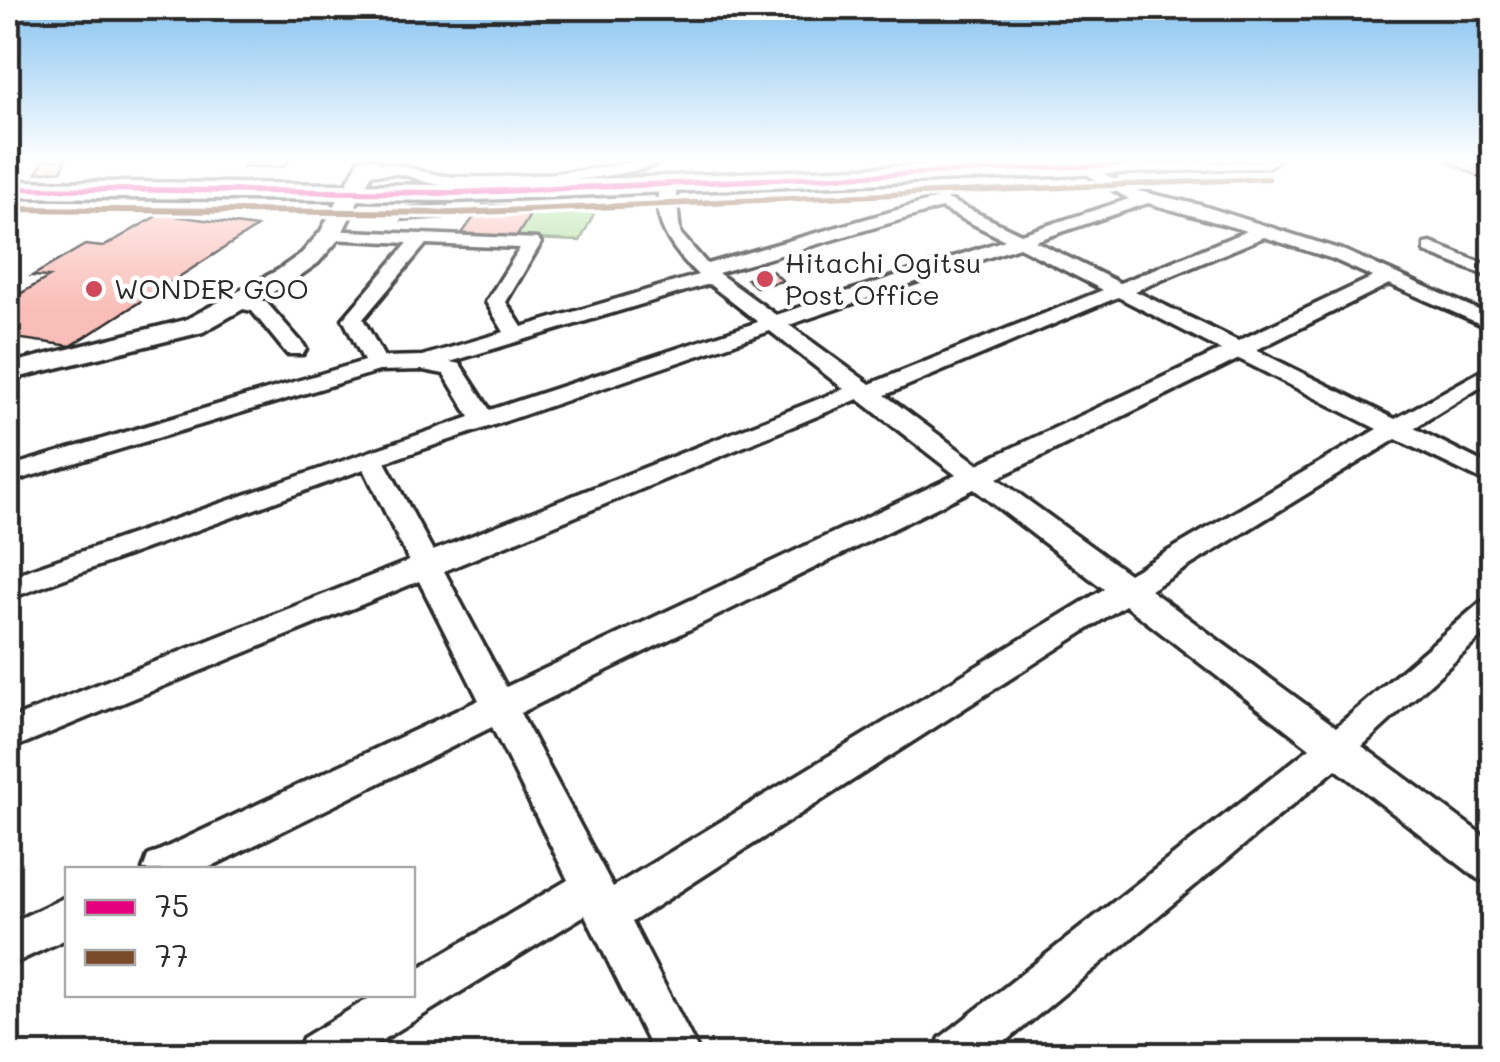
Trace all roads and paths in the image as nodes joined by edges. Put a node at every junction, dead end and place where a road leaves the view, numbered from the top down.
1 (342, 209) edge
2 (666, 209) edge
3 (921, 209) edge
4 (956, 209) edge
5 (1113, 209) edge
6 (1182, 209) edge
7 (1263, 231) junction
8 (331, 234) junction
9 (1020, 240) junction
10 (418, 241) junction
11 (1431, 248) dead end
12 (707, 274) junction
13 (1492, 274) edge
14 (1388, 278) junction
15 (1120, 290) junction
16 (236, 302) junction
17 (773, 324) junction
18 (1492, 324) edge
19 (516, 334) junction
20 (295, 349) dead end
21 (1239, 350) junction
22 (423, 363) junction
23 (377, 364) junction
24 (1492, 371) edge
25 (8, 372) edge
26 (864, 392) junction
27 (484, 420) junction
28 (1396, 429) junction
29 (371, 458) junction
30 (8, 475) edge
31 (976, 477) junction
32 (1492, 477) edge
33 (426, 565) junction
34 (8, 588) edge
35 (1126, 590) junction
36 (1490, 615) edge
37 (498, 706) junction
38 (8, 735) edge
39 (1336, 748) junction
40 (1492, 865) edge
41 (168, 867) edge
42 (600, 901) junction
43 (65, 917) edge
44 (8, 945) edge
45 (319, 1054) edge
46 (678, 1054) edge
47 (956, 1054) edge

1 - 8 street
2 - 12 street
3 - 12 street
4 - 9 street
5 - 9 street
6 - 7 street
7 - 14 street
7 - 15 street
8 - 10 street
8 - 16 street
9 - 15 street
9 - 17 street
10 - 19 street
10 - 23 street
11 - 13 street
12 - 17 street
12 - 19 street
14 - 18 street
14 - 21 street
15 - 21 street
15 - 26 street
16 - 20 street
16 - 25 street
17 - 26 street
17 - 27 street
19 - 22 street
21 - 28 street
21 - 31 street
22 - 23 street
22 - 27 street
23 - 30 street
24 - 28 street
26 - 31 street
26 - 33 street
27 - 29 street
28 - 32 street
28 - 35 street
29 - 33 street
29 - 34 street
31 - 35 street
31 - 37 street
33 - 37 street
33 - 38 street
35 - 39 street
35 - 42 street
36 - 39 street
37 - 41 street
37 - 42 street
39 - 40 street
39 - 47 street
42 - 45 street
42 - 46 street
43 - 44 street

